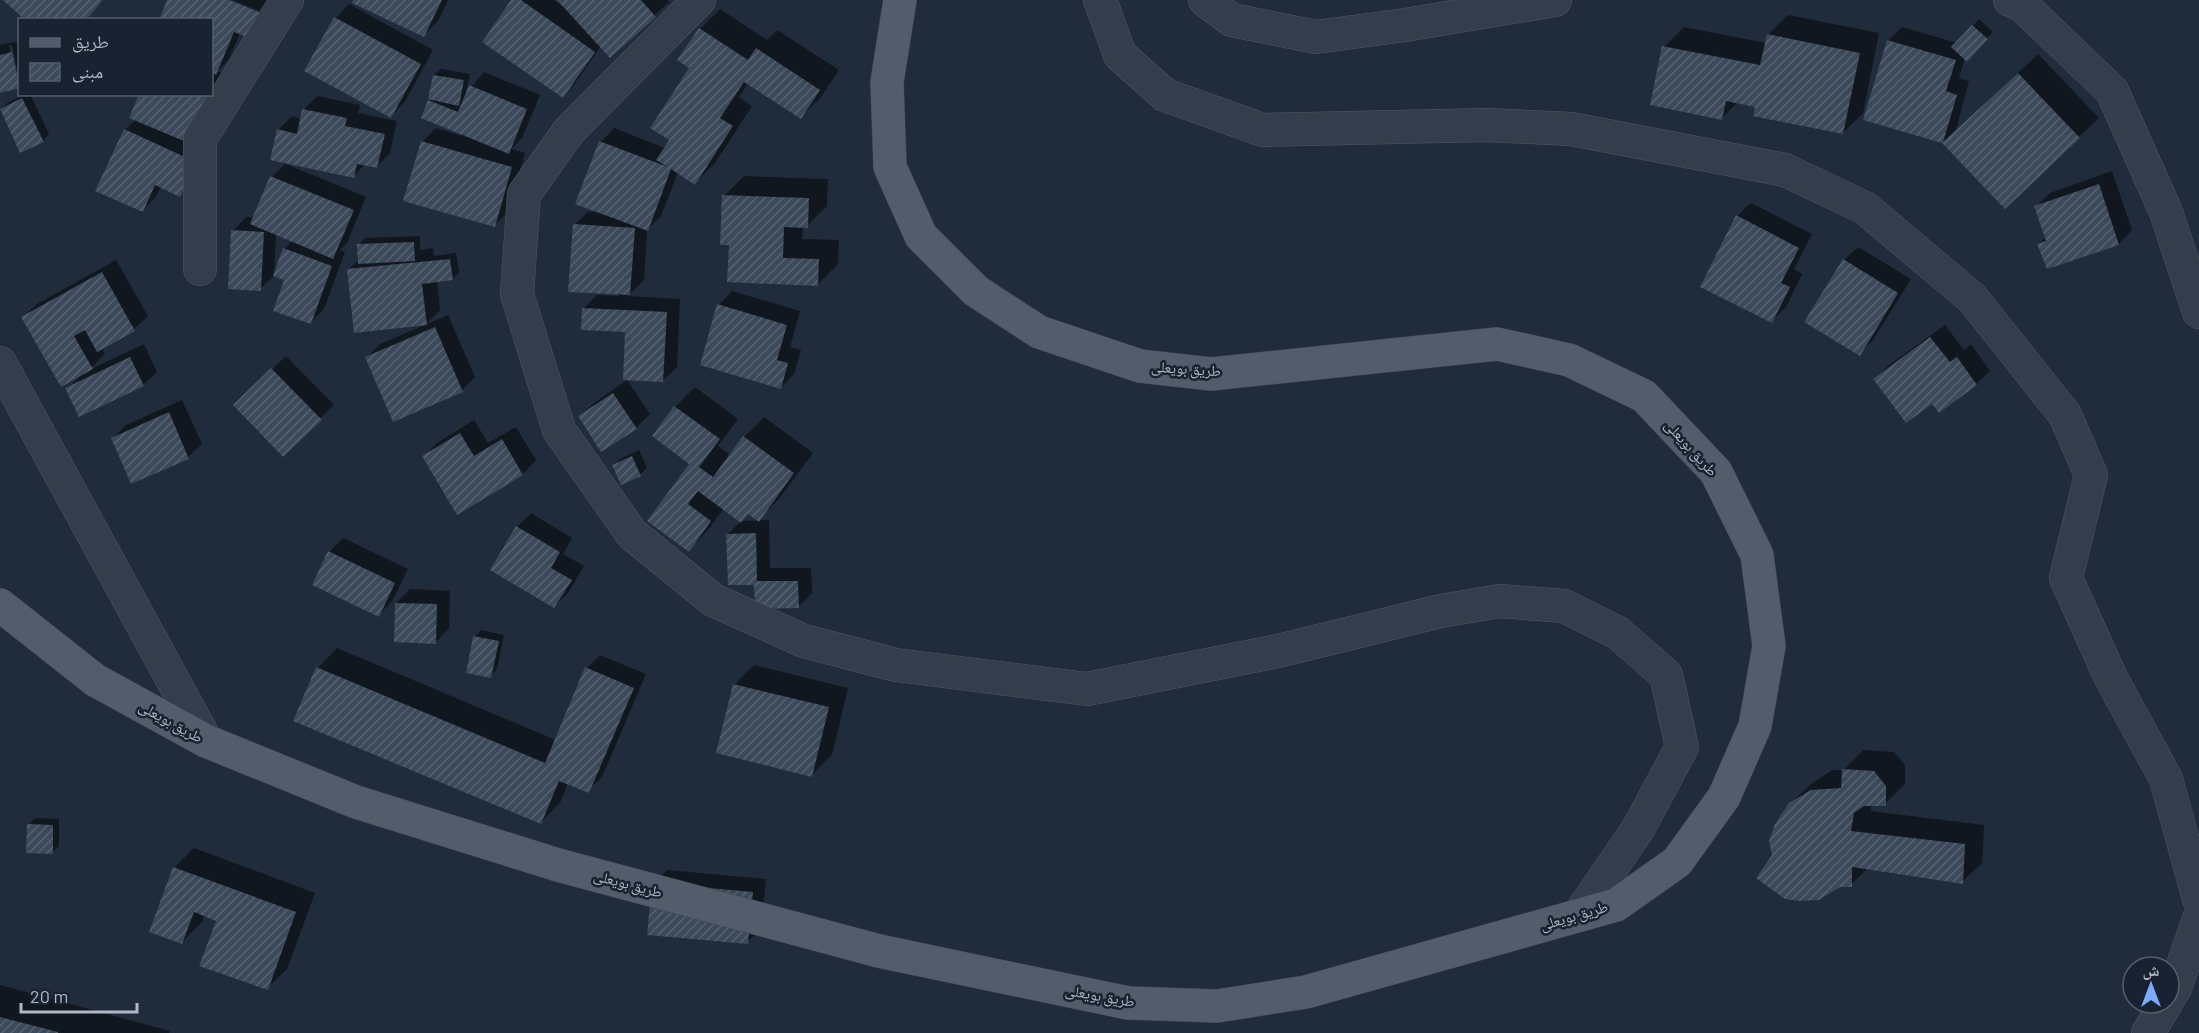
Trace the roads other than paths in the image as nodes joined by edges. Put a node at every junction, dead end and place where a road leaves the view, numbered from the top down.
1 (287, 0) edge
2 (699, 0) edge
3 (900, 0) edge
4 (1100, 0) edge
5 (1205, 0) edge
6 (1555, 0) edge
7 (2010, 0) edge
8 (1447, 9) edge
9 (200, 270) dead end
10 (2199, 312) edge
11 (0, 363) edge
12 (0, 605) edge
13 (206, 741) junction
14 (2199, 899) edge
15 (1579, 915) junction
16 (2199, 919) edge
17 (2181, 971) edge
18 (2159, 1015) edge
19 (2148, 1033) edge

1 - 9 street
2 - 15 street
3 - 15 main road, طريق بويعلى
4 - 14 street
5 - 8 street
6 - 8 street
7 - 10 street
11 - 13 street
12 - 13 main road, طريق بويعلى
13 - 15 main road, طريق بويعلى
16 - 17 street
18 - 19 street

